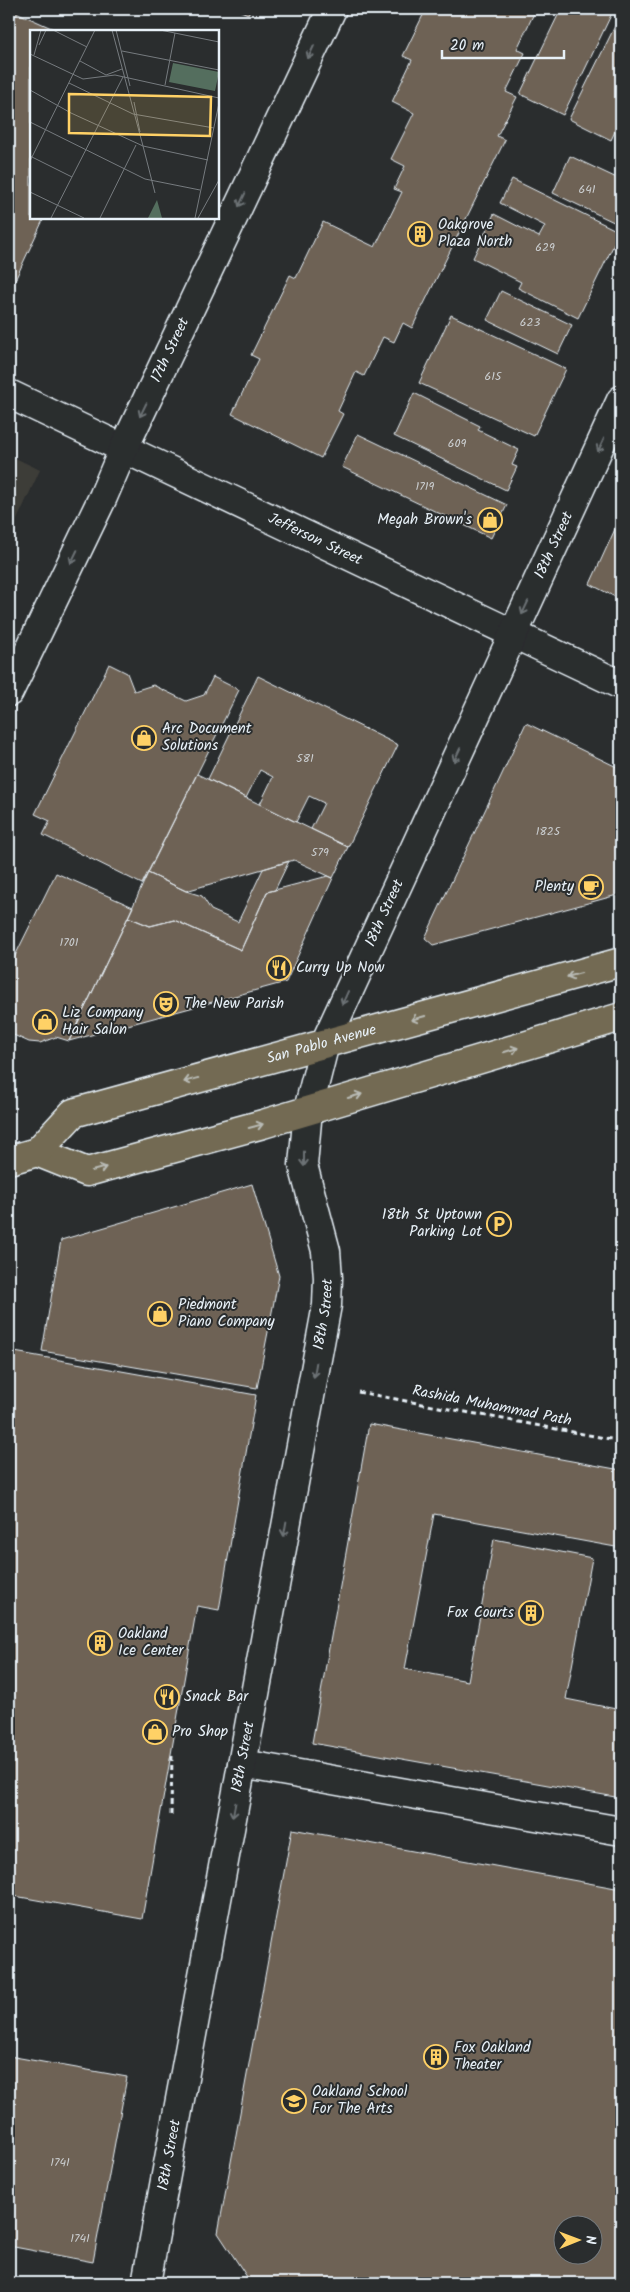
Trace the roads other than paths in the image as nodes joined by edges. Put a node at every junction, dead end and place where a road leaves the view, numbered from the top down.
1 (332, 9) edge
2 (9, 394) edge
3 (621, 400) edge
4 (124, 448) junction
5 (513, 632) junction
6 (621, 685) edge
7 (9, 692) edge
8 (621, 962) edge
9 (621, 1017) edge
10 (325, 1043) junction
11 (308, 1110) junction
12 (38, 1152) junction
13 (9, 1160) edge
14 (242, 1764) junction
15 (621, 1831) edge
16 (146, 2283) edge

1 -> 4 street, 17th Street
2 - 4 street, Jefferson Street
3 -> 5 street, 18th Street
4 - 5 street, Jefferson Street
4 -> 7 street, 17th Street
5 - 6 street, Jefferson Street
5 -> 10 street, 18th Street
8 -> 10 main road, San Pablo Avenue
11 -> 9 main road
10 - 11 street, 18th Street
10 -> 12 main road, San Pablo Avenue
12 -> 11 main road
11 -> 14 street, 18th Street
12 - 13 main road
14 - 15 street
14 -> 16 street, 18th Street

